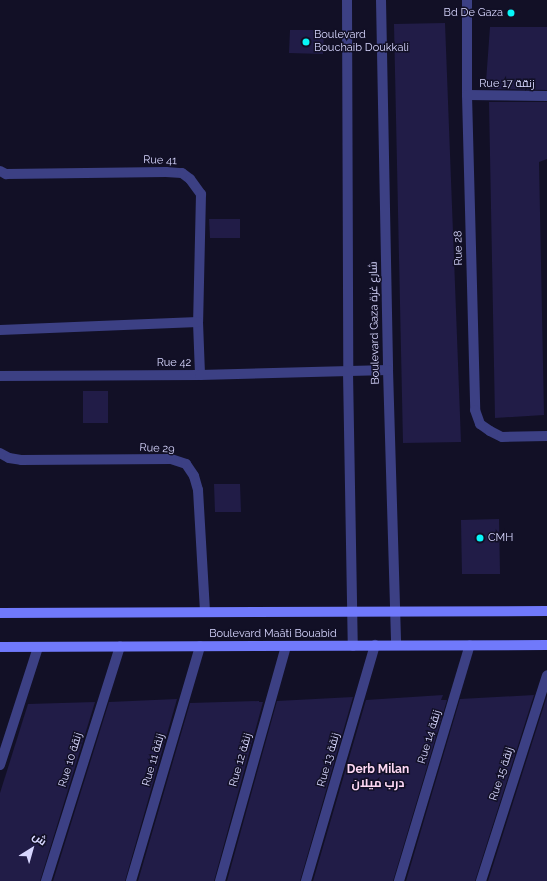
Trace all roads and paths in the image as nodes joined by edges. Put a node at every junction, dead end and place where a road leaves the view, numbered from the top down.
1 (346, 0) edge
2 (381, 0) edge
3 (467, 0) edge
4 (467, 95) junction
5 (547, 96) edge
6 (0, 171) edge
7 (198, 322) junction
8 (0, 330) edge
9 (388, 370) junction
10 (348, 372) junction
11 (200, 375) junction
12 (0, 376) edge
13 (547, 436) edge
14 (0, 453) edge
15 (547, 611) edge
16 (205, 612) junction
17 (352, 612) junction
18 (395, 612) junction
19 (0, 613) edge
20 (375, 645) junction
21 (396, 645) junction
22 (470, 645) junction
23 (547, 645) edge
24 (120, 646) junction
25 (200, 646) junction
26 (286, 646) junction
27 (353, 646) junction
28 (0, 647) edge
29 (38, 647) junction
30 (547, 675) edge
31 (0, 765) edge
32 (46, 881) edge
33 (131, 881) edge
34 (220, 881) edge
35 (306, 881) edge
36 (399, 881) edge
37 (480, 881) edge

1 - 10 street
2 - 9 street, Boulevard Gaza شارع غزة
3 - 4 street, Rue 28
4 - 5 street, Rue 17 زنقة
4 - 13 street, Rue 28
6 - 7 street, Rue 41
7 - 8 street
7 - 11 street, Rue 41
9 - 10 street, Rue 42
9 - 18 street, Boulevard Gaza شارع غزة
10 - 11 street, Rue 42
10 - 17 street
11 - 12 street, Rue 42
14 - 16 street, Rue 29
15 - 18 street, Boulevard Maâti Bouabid
16 - 17 street, Boulevard Maâti Bouabid
16 - 19 street, Boulevard Maâti Bouabid
17 - 18 street, Boulevard Maâti Bouabid
17 - 27 street
18 - 21 street, Boulevard Gaza شارع غزة
20 - 21 street, Boulevard Maâti Bouabid
20 - 27 street, Boulevard Maâti Bouabid
20 - 35 street, Rue 13 زنقة
21 - 22 street, Boulevard Maâti Bouabid
22 - 23 street, Boulevard Maâti Bouabid
22 - 36 street, Rue 14 زنقة
24 - 25 street, Boulevard Maâti Bouabid
24 - 29 street, Boulevard Maâti Bouabid
24 - 32 street, Rue 10 زنقة
25 - 26 street, Boulevard Maâti Bouabid
25 - 33 street, Rue 11 زنقة
26 - 27 street, Boulevard Maâti Bouabid
26 - 34 street, Rue 12 زنقة
28 - 29 street, Boulevard Maâti Bouabid
29 - 31 street
30 - 37 street, Rue 15 زنقة

